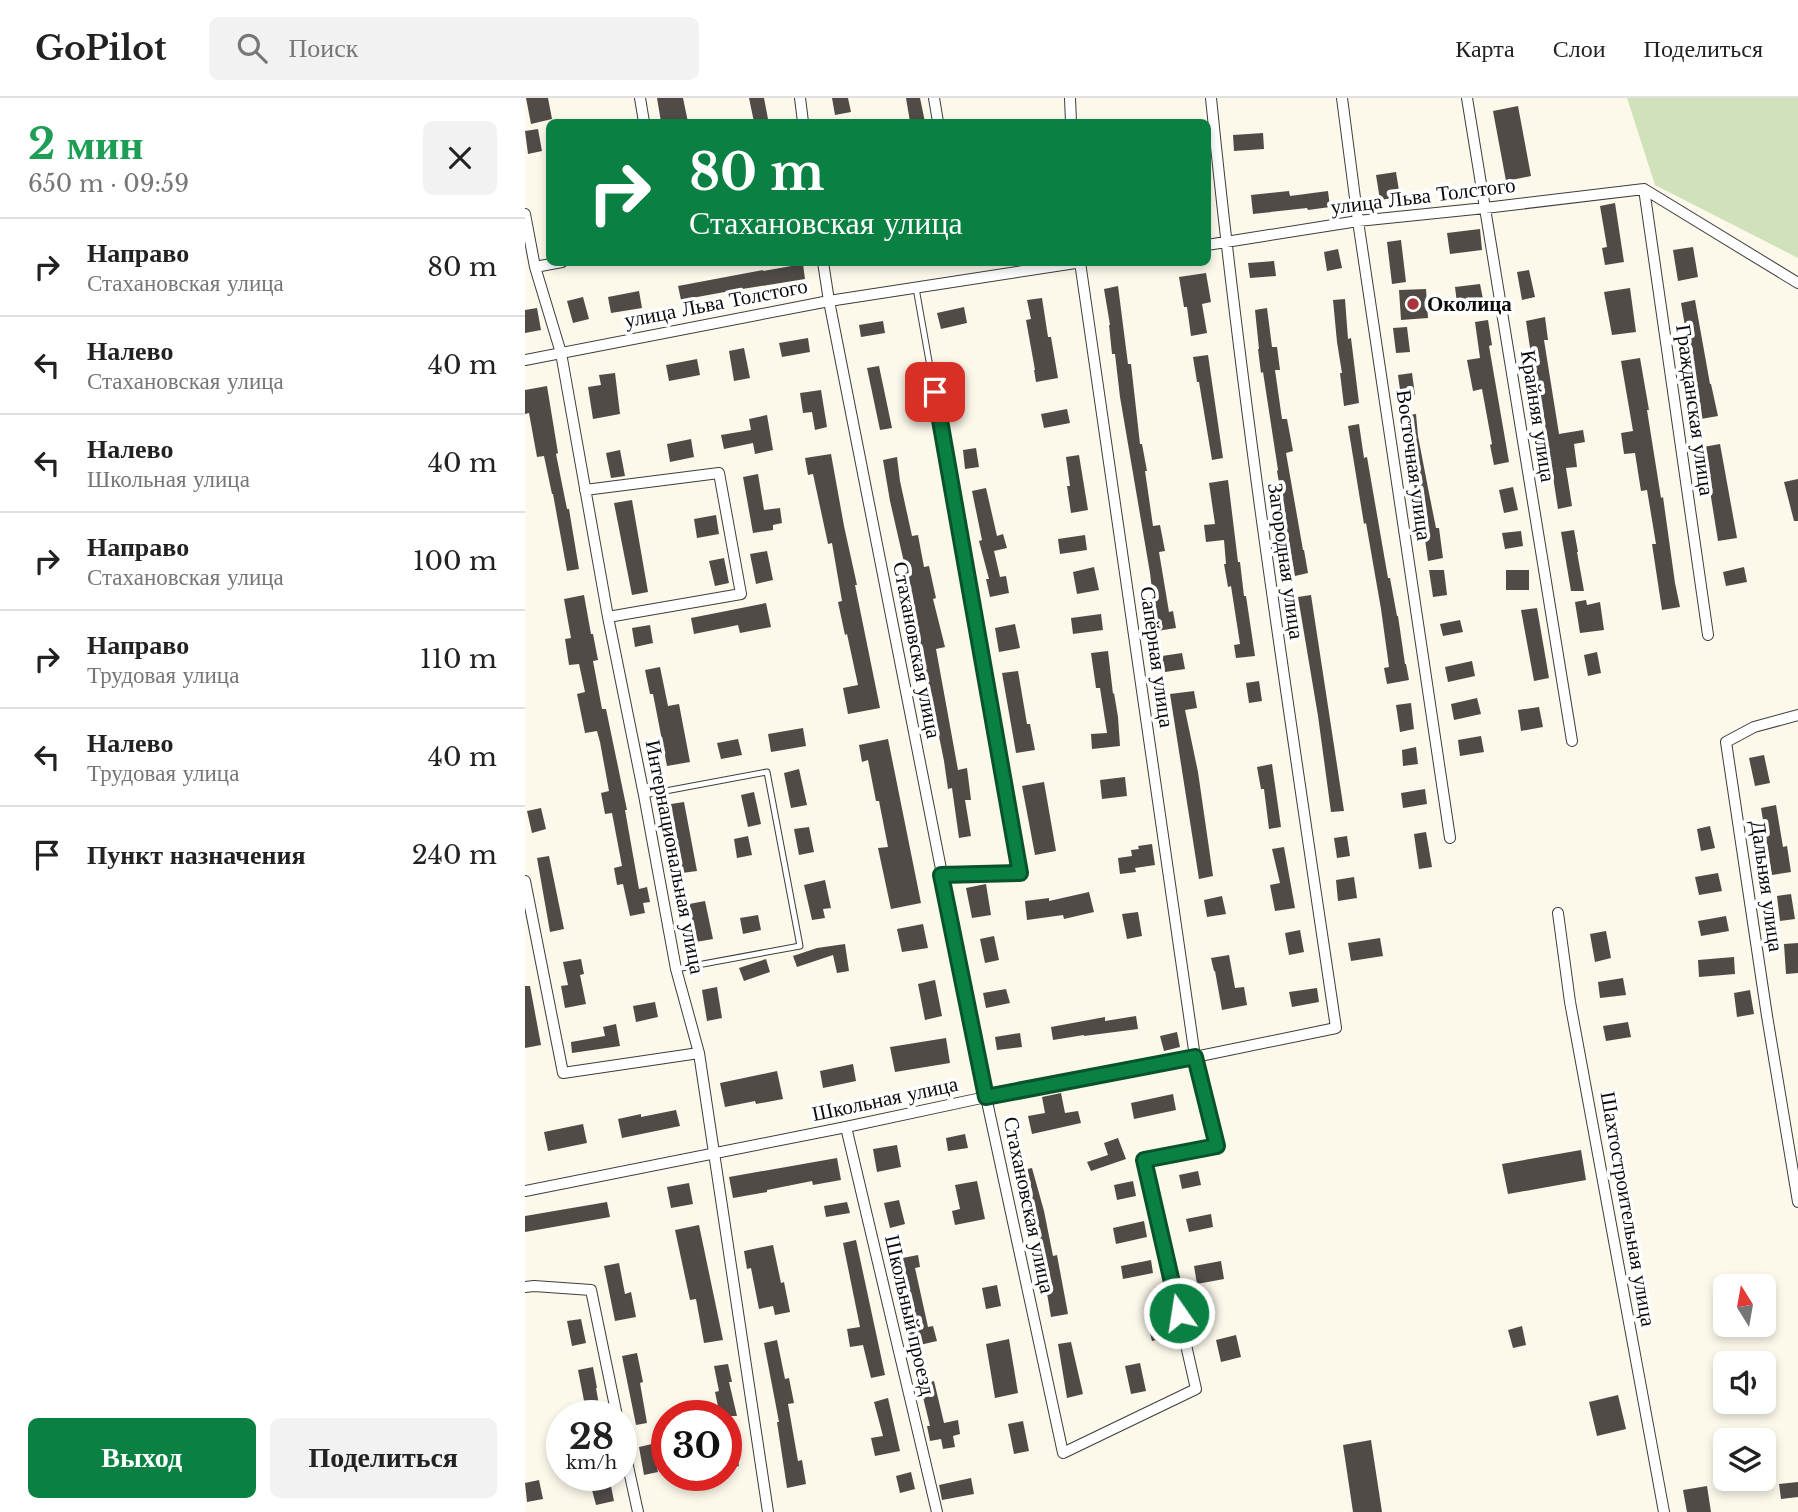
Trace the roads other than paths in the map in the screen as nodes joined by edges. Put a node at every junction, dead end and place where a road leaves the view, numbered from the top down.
1 (640, 98) edge
2 (800, 98) edge
3 (934, 98) edge
4 (1070, 98) edge
5 (1211, 98) edge
6 (1342, 98) edge
7 (1467, 98) edge
8 (644, 119) edge
9 (803, 119) edge
10 (937, 119) edge
11 (1071, 119) edge
12 (1644, 189) junction
13 (1485, 208) junction
14 (525, 214) edge
15 (1358, 221) junction
16 (1225, 242) junction
17 (1211, 244) edge
18 (546, 266) edge
19 (824, 266) edge
20 (1061, 266) edge
21 (1081, 266) edge
22 (535, 268) junction
23 (1798, 283) edge
24 (916, 288) junction
25 (829, 301) junction
26 (561, 353) junction
27 (525, 360) edge
28 (585, 490) junction
29 (608, 617) junction
30 (1708, 635) dead end
31 (1798, 715) edge
32 (1572, 741) dead end
33 (644, 795) junction
34 (1450, 838) dead end
35 (941, 875) junction
36 (525, 881) edge
37 (1558, 913) dead end
38 (676, 969) junction
39 (1336, 1028) joint
40 (699, 1053) junction
41 (1195, 1057) junction
42 (986, 1097) junction
43 (846, 1127) junction
44 (714, 1153) junction
45 (525, 1191) edge
46 (1798, 1202) edge
47 (525, 1287) edge
48 (614, 1400) edge
49 (633, 1491) edge
50 (638, 1512) edge
51 (768, 1512) edge
52 (937, 1512) edge
53 (1664, 1512) edge

1 - 8 street
2 - 9 street
3 - 10 street
4 - 11 street
5 - 16 street, Загородная улица
6 - 15 street, Восточная улица
7 - 13 street, Крайняя улица
12 - 13 street, улица Льва Толстого
12 - 23 street
12 - 30 street, Гражданская улица
13 - 15 street, улица Льва Толстого
13 - 32 street, Крайняя улица
14 - 22 street, Интернациональная улица
15 - 16 street, улица Льва Толстого
15 - 34 street, Восточная улица
16 - 17 street, улица Льва Толстого
16 - 39 street, Загородная улица
18 - 22 street
19 - 25 street, Стахановская улица
20 - 24 street, улица Льва Толстого
21 - 41 street, Сапёрная улица
22 - 26 street, Интернациональная улица
24 - 25 street, улица Льва Толстого
24 - 35 lane
25 - 26 street, улица Льва Толстого
25 - 35 street, Стахановская улица
26 - 27 street, улица Льва Толстого
26 - 28 street, Интернациональная улица
28 - 29 street, Интернациональная улица
28 - 29 street
29 - 33 street, Интернациональная улица
31 - 46 street, Дальняя улица
33 - 38 street, Интернациональная улица
33 - 38 lane
35 - 42 street, Стахановская улица
36 - 40 street
37 - 53 street, Шахтостроительная улица
38 - 40 street, Интернациональная улица
39 - 41 street, Школьная улица
40 - 44 street, Интернациональная улица
41 - 42 street, Школьная улица
41 - 42 street, Стахановская улица
42 - 43 street, Школьная улица
43 - 44 street, Школьная улица
43 - 52 street, Школьный проезд
44 - 45 street, Школьная улица
44 - 51 street, Интернациональная улица
47 - 48 street
49 - 50 street

